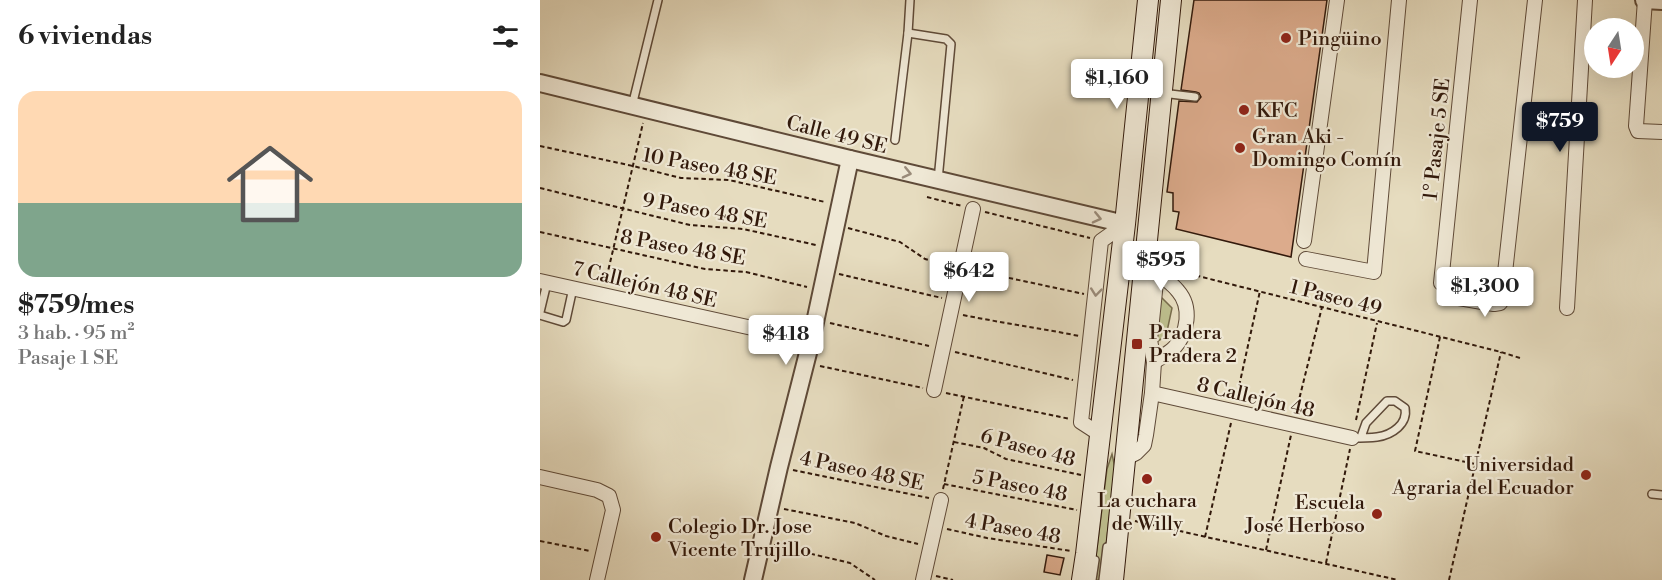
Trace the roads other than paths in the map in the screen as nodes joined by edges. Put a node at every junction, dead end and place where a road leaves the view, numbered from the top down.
1 (658, 0) edge
2 (910, 0) edge
3 (1148, 0) edge
4 (1155, 0) edge
5 (1166, 0) edge
6 (1172, 0) edge
7 (1337, 0) edge
8 (1399, 0) edge
9 (1470, 0) edge
10 (1535, 0) edge
11 (1585, 0) edge
12 (1644, 0) edge
13 (1662, 1) edge
14 (908, 33) junction
15 (540, 83) edge
16 (1161, 93) junction
17 (1195, 97) dead end
18 (639, 107) junction
19 (1662, 132) edge
20 (895, 140) dead end
21 (850, 159) junction
22 (938, 180) junction
23 (973, 209) road end
24 (1125, 224) junction
25 (1304, 241) dead end
26 (1306, 259) dead end
27 (1156, 267) junction
28 (544, 281) edge
29 (1441, 283) dead end
30 (573, 288) junction
31 (1453, 297) dead end
32 (1567, 308) dead end
33 (540, 314) edge
34 (1131, 323) dead end
35 (811, 341) junction
36 (1154, 362) junction
37 (934, 390) dead end
38 (1152, 393) junction
39 (1357, 438) junction
40 (1103, 443) junction
41 (1125, 458) junction
42 (540, 477) edge
43 (1653, 494) dead end
44 (1662, 495) edge
45 (941, 500) road end
46 (1113, 525) junction
47 (1091, 555) junction
48 (924, 577) edge
49 (597, 580) edge
50 (753, 580) edge
51 (1082, 580) edge
52 (1092, 580) edge
53 (1103, 580) edge
54 (1113, 580) edge

1 - 18 lane
2 - 14 lane
3 - 24 main road
4 - 40 lane
5 - 34 lane
6 - 16 main road
7 - 25 street
8 - 26 street
9 - 29 street, 1° Pasaje 5 SE
10 - 31 street
11 - 32 street
12 - 13 street
12 - 19 street
14 - 20 lane
14 - 22 lane
15 - 18 street, Calle 49 SE
16 - 17 lane
16 - 27 main road
18 - 21 street, Calle 49 SE
21 -> 22 street, Calle 49 SE
21 - 35 street
22 -> 24 street, Calle 49 SE
23 - 37 street
24 - 40 main road
24 -> 40 street
27 - 36 street
27 - 36 street
27 - 41 main road
28 - 30 street, 7 Callejón 48 SE
28 - 33 lane
30 - 33 lane
30 - 35 street, 7 Callejón 48 SE
35 - 50 street
36 - 38 street
38 - 39 street, 8 Callejón 48
38 - 41 street
39 - 39 lane
40 - 47 main road
41 - 46 main road
42 - 49 street
43 - 44 lane
45 - 48 street
46 - 53 lane
46 - 54 main road
47 - 51 main road
47 - 52 lane

